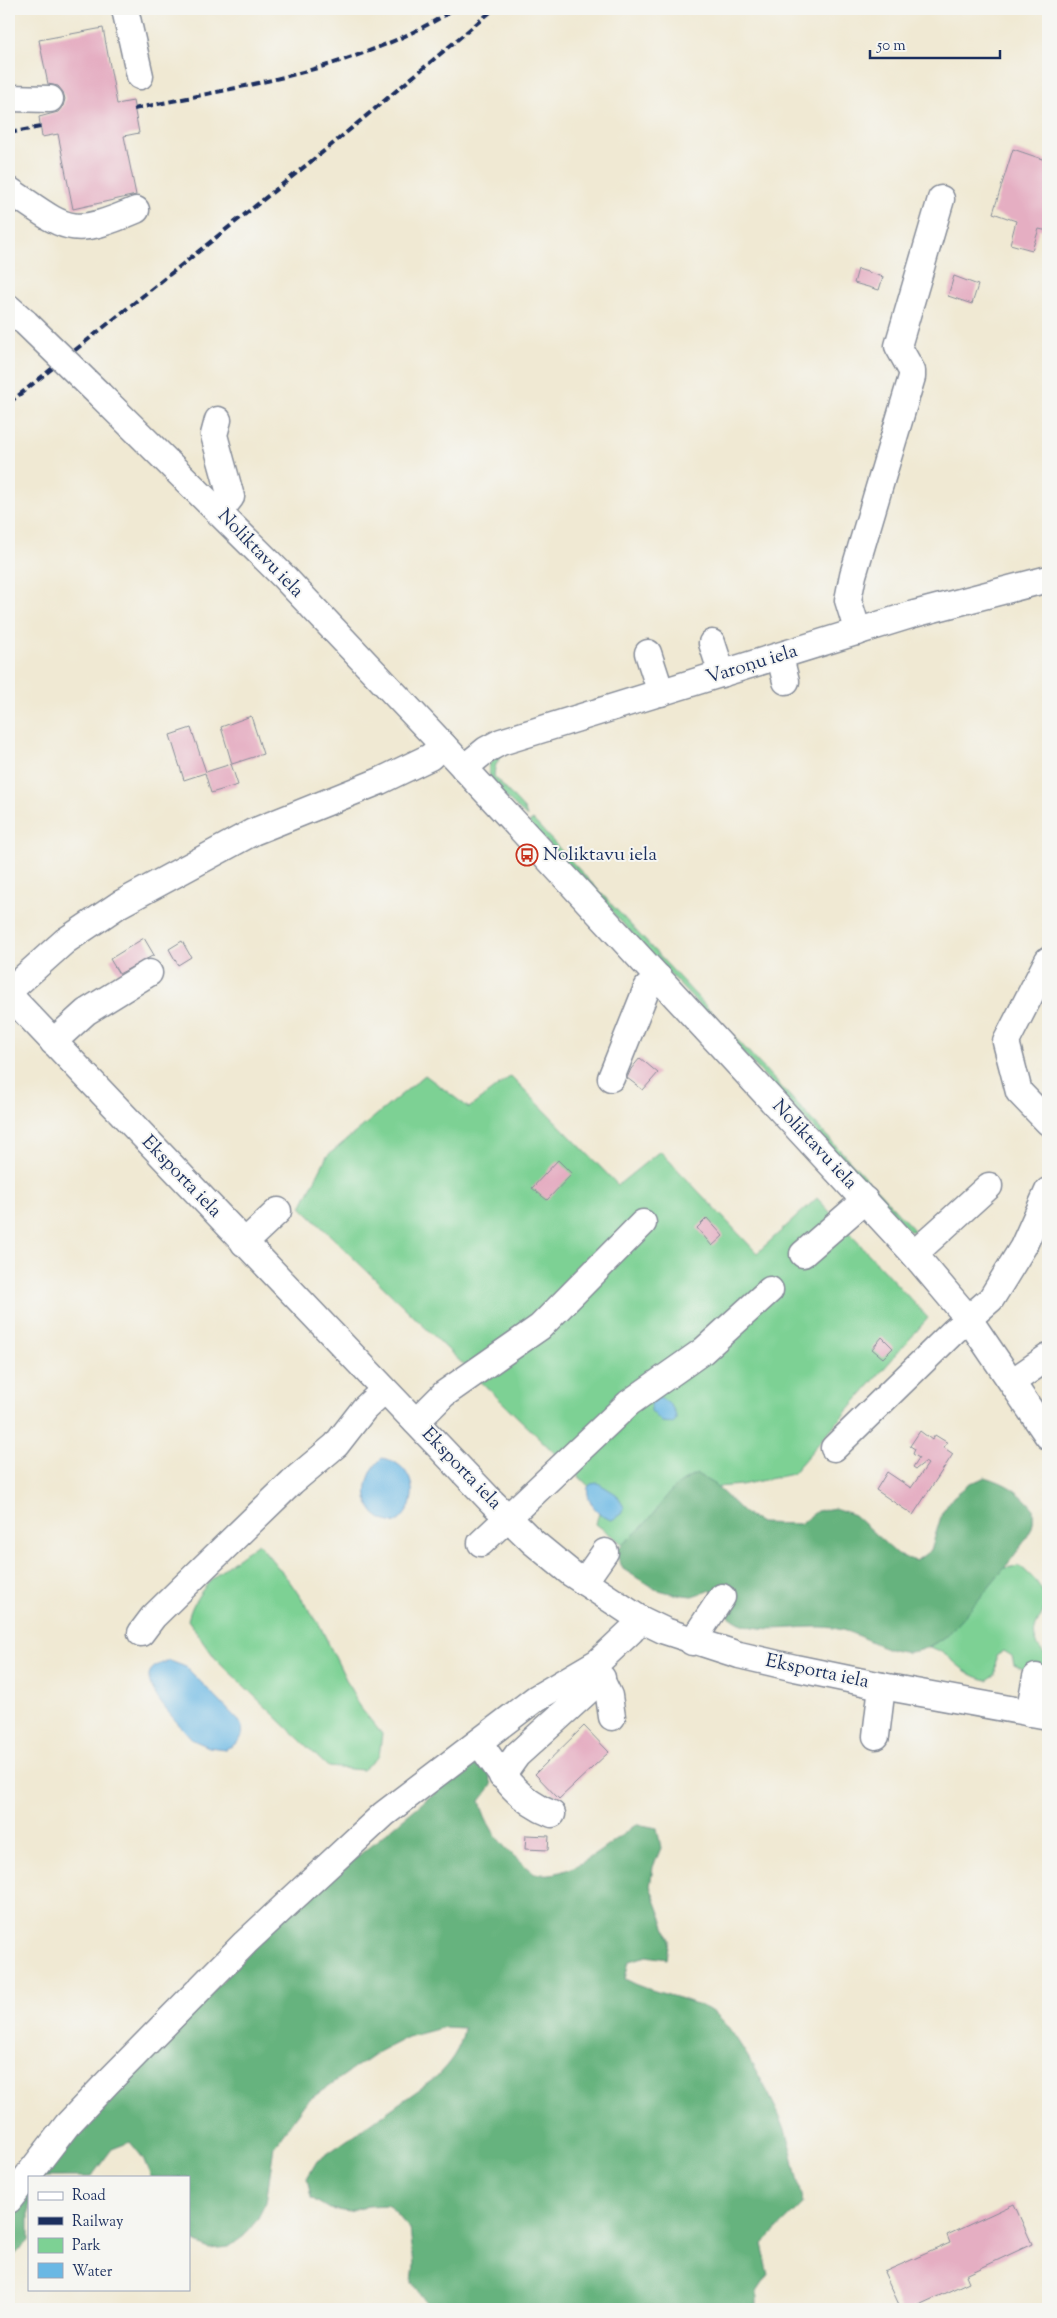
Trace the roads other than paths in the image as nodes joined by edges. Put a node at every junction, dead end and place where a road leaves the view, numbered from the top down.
1 (124, 9) edge
2 (140, 76) dead end
3 (9, 98) edge
4 (50, 99) dead end
5 (9, 190) edge
6 (941, 199) dead end
7 (136, 210) dead end
8 (17, 315) edge
9 (218, 420) dead end
10 (220, 512) junction
11 (1048, 579) edge
12 (858, 632) junction
13 (712, 643) dead end
14 (648, 653) dead end
15 (722, 674) junction
16 (661, 693) junction
17 (443, 745) junction
18 (464, 768) junction
19 (1048, 960) edge
20 (149, 973) dead end
21 (659, 978) junction
22 (9, 993) edge
23 (53, 1042) junction
24 (611, 1078) dead end
25 (1048, 1122) edge
26 (989, 1186) dead end
27 (1048, 1191) edge
28 (865, 1200) junction
29 (278, 1211) dead end
30 (643, 1223) dead end
31 (244, 1243) junction
32 (802, 1254) dead end
33 (914, 1254) junction
34 (770, 1290) dead end
35 (968, 1318) junction
36 (1048, 1357) edge
37 (1012, 1382) junction
38 (384, 1390) junction
39 (416, 1422) junction
40 (1048, 1436) edge
41 (834, 1448) dead end
42 (508, 1517) junction
43 (481, 1543) dead end
44 (605, 1552) dead end
45 (584, 1582) junction
46 (722, 1597) dead end
47 (640, 1619) junction
48 (141, 1633) dead end
49 (692, 1642) junction
50 (598, 1671) junction
51 (1036, 1677) dead end
52 (882, 1686) junction
53 (1039, 1714) edge
54 (612, 1718) dead end
55 (876, 1736) dead end
56 (479, 1742) junction
57 (502, 1776) junction
58 (552, 1814) dead end
59 (28, 2176) edge
60 (28, 2176) edge
61 (9, 2200) edge

1 - 2 street
3 - 4 street
5 - 7 street
6 - 12 street
8 - 10 street, Noliktavu iela, bridge
9 - 10 street
10 - 17 street, Noliktavu iela
11 - 12 street, Varoņu iela
12 - 15 street, Varoņu iela
13 - 15 street
14 - 16 street
15 - 16 street, Varoņu iela
16 - 18 street, Varoņu iela
17 - 18 street, Noliktavu iela
17 - 22 street
18 - 21 street, Noliktavu iela
19 - 25 street
20 - 23 street
21 - 24 street
21 - 28 street, Noliktavu iela
22 - 23 street, Eksporta iela
23 - 31 street, Eksporta iela
26 - 33 street
27 - 35 street
28 - 32 street
28 - 33 street, Noliktavu iela
29 - 31 street
30 - 39 street
31 - 38 street, Eksporta iela
33 - 35 street, Noliktavu iela
34 - 42 street
35 - 37 street, Noliktavu iela
35 - 41 street
36 - 37 street
37 - 40 street, Noliktavu iela
38 - 39 street, Eksporta iela
38 - 48 street
39 - 42 street, Eksporta iela
42 - 43 street
42 - 45 street, Eksporta iela
44 - 45 street
45 - 47 street, Eksporta iela
46 - 49 street
47 - 49 street, Eksporta iela
47 - 50 street
49 - 52 street, Eksporta iela
50 - 54 street
50 - 56 street
50 - 57 street
51 - 53 street
52 - 53 street, Eksporta iela
52 - 55 street
56 - 57 street
56 - 59 street
57 - 58 street
60 - 61 street

